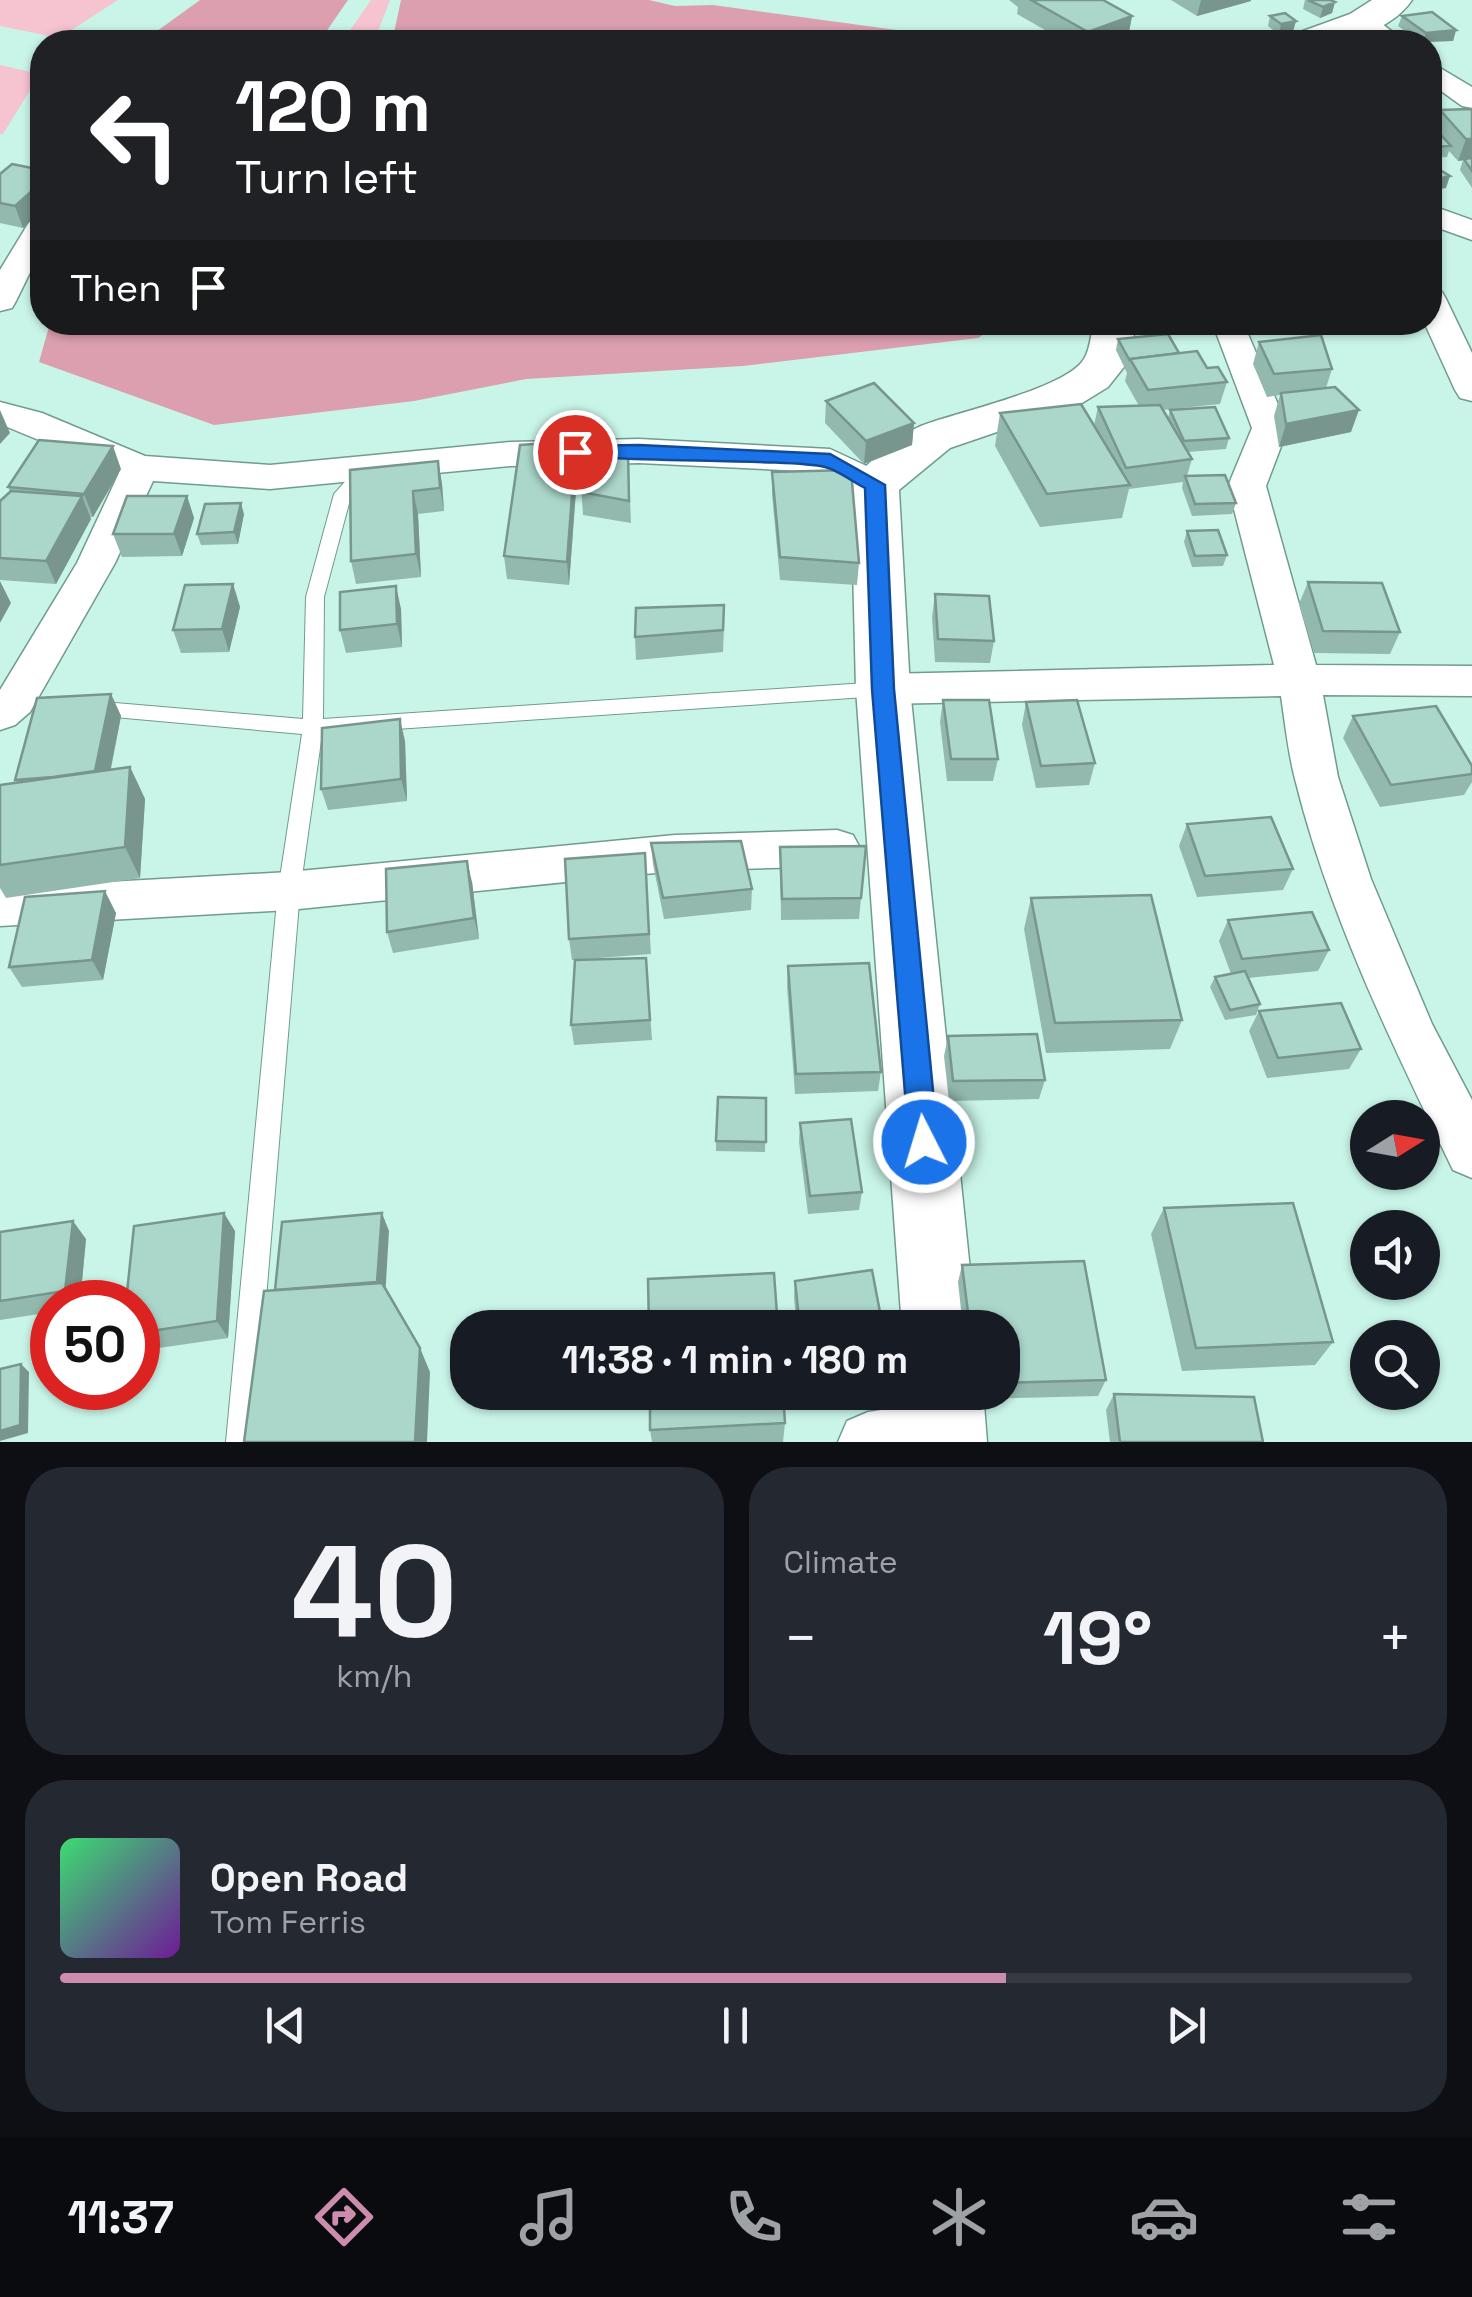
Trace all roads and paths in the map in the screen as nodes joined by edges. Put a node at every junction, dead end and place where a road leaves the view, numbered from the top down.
1 (1395, 0) edge
2 (1362, 21) junction
3 (1337, 30) edge
4 (1375, 30) edge
5 (1442, 79) edge
6 (1472, 100) edge
7 (1442, 219) edge
8 (1472, 231) edge
9 (24, 235) edge
10 (1, 294) edge
11 (1442, 325) edge
12 (1113, 335) edge
13 (1233, 335) edge
14 (1472, 390) edge
15 (0, 413) edge
16 (140, 468) junction
17 (364, 470) junction
18 (875, 485) junction
19 (1299, 680) junction
20 (1472, 682) edge
21 (883, 689) junction
22 (17, 706) edge
23 (75, 706) edge
24 (313, 727) junction
25 (898, 847) junction
26 (289, 891) junction
27 (0, 907) edge
28 (1472, 1153) edge
29 (937, 1310) edge
30 (947, 1421) edge
31 (240, 1442) edge
32 (868, 1442) edge

1 - 2 main road
2 - 3 main road
2 - 4 street
5 - 6 street
7 - 8 street
9 - 10 street
11 - 14 street
12 - 18 main road
13 - 19 street
15 - 16 street
16 - 17 street
16 - 22 street
17 - 18 street
17 - 24 lane
18 - 21 main road
19 - 20 street
19 - 21 street
19 - 28 street
21 - 24 lane
21 - 25 main road
23 - 24 lane
24 - 26 lane
25 - 26 street
25 - 29 main road
26 - 27 street
26 - 31 lane
30 - 32 street

